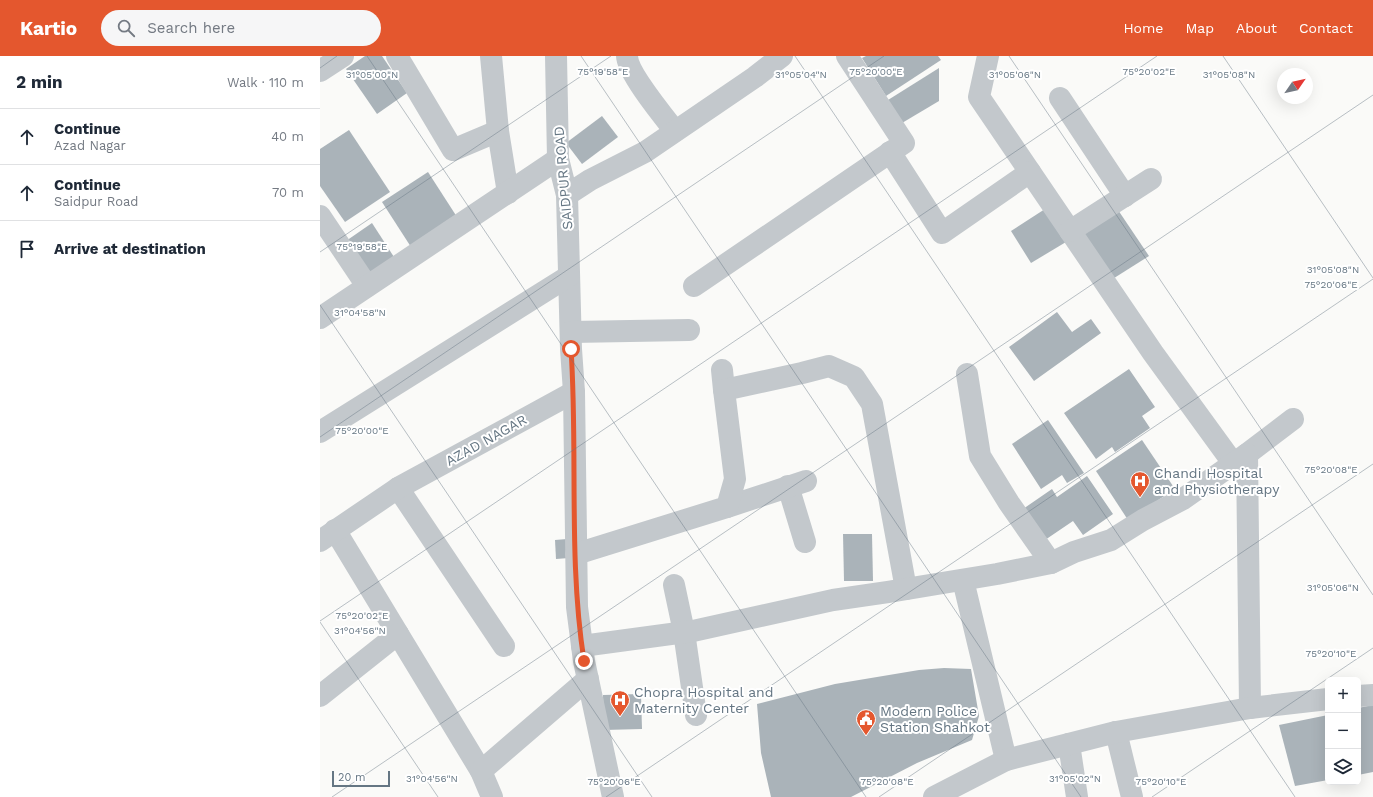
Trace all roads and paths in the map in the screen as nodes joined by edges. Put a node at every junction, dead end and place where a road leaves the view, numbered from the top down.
1 (343, 56) edge
2 (397, 56) edge
3 (491, 56) edge
4 (556, 56) edge
5 (627, 56) edge
6 (782, 56) edge
7 (847, 56) edge
8 (988, 56) edge
9 (320, 71) edge
10 (1060, 98) dead end
11 (498, 131) junction
12 (675, 131) junction
13 (890, 152) junction
14 (558, 159) junction
15 (1030, 172) junction
16 (1150, 179) dead end
17 (508, 193) junction
18 (567, 195) junction
19 (1125, 196) junction
20 (320, 216) edge
21 (1070, 231) junction
22 (569, 276) junction
23 (367, 286) junction
24 (694, 286) dead end
25 (320, 318) edge
26 (689, 330) dead end
27 (571, 340) junction
28 (967, 374) dead end
29 (574, 392) junction
30 (1293, 419) dead end
31 (320, 432) edge
32 (1240, 458) junction
33 (398, 488) junction
34 (727, 507) junction
35 (328, 535) edge
36 (804, 542) dead end
37 (576, 554) junction
38 (1051, 563) junction
39 (963, 580) junction
40 (674, 586) dead end
41 (906, 589) junction
42 (684, 632) junction
43 (398, 634) junction
44 (504, 646) dead end
45 (582, 646) junction
46 (588, 679) junction
47 (1373, 695) edge
48 (320, 696) edge
49 (1361, 696) edge
50 (1325, 699) edge
51 (1250, 708) junction
52 (696, 715) dead end
53 (1116, 732) junction
54 (1069, 744) junction
55 (1006, 760) junction
56 (481, 772) junction
57 (492, 797) edge
58 (613, 797) edge
59 (934, 797) edge
60 (1077, 797) edge
61 (1132, 797) edge

1 - 9 street
2 - 11 street
3 - 11 street
4 - 14 street, SAIDPUR ROAD
5 - 12 street
6 - 12 street
7 - 13 street
8 - 15 street
10 - 19 street
11 - 17 street
12 - 18 street
13 - 15 street
13 - 24 street
14 - 17 street
14 - 18 street, SAIDPUR ROAD
15 - 21 street
16 - 19 street
17 - 23 street
18 - 22 street, SAIDPUR ROAD
19 - 21 street
20 - 23 street
21 - 32 street
22 - 27 street, SAIDPUR ROAD
22 - 31 street
23 - 25 street
26 - 27 street
27 - 29 street
28 - 38 street
29 - 33 street, AZAD NAGAR
29 - 37 street
30 - 32 street
32 - 38 street
32 - 51 street
33 - 35 street, AZAD NAGAR
33 - 44 street
34 - 36 street
34 - 37 street
34 - 41 street
35 - 43 street, AZAD NAGAR
37 - 45 street
38 - 39 street
39 - 41 street
39 - 55 street
40 - 42 street
41 - 42 street
42 - 45 street
42 - 52 street
43 - 48 street
43 - 56 street, AZAD NAGAR
45 - 46 street
46 - 56 street
46 - 58 street
47 - 49 street
50 - 51 street
51 - 53 street
53 - 54 street
53 - 61 street
54 - 55 street
54 - 60 street
55 - 59 street
56 - 57 street, AZAD NAGAR

